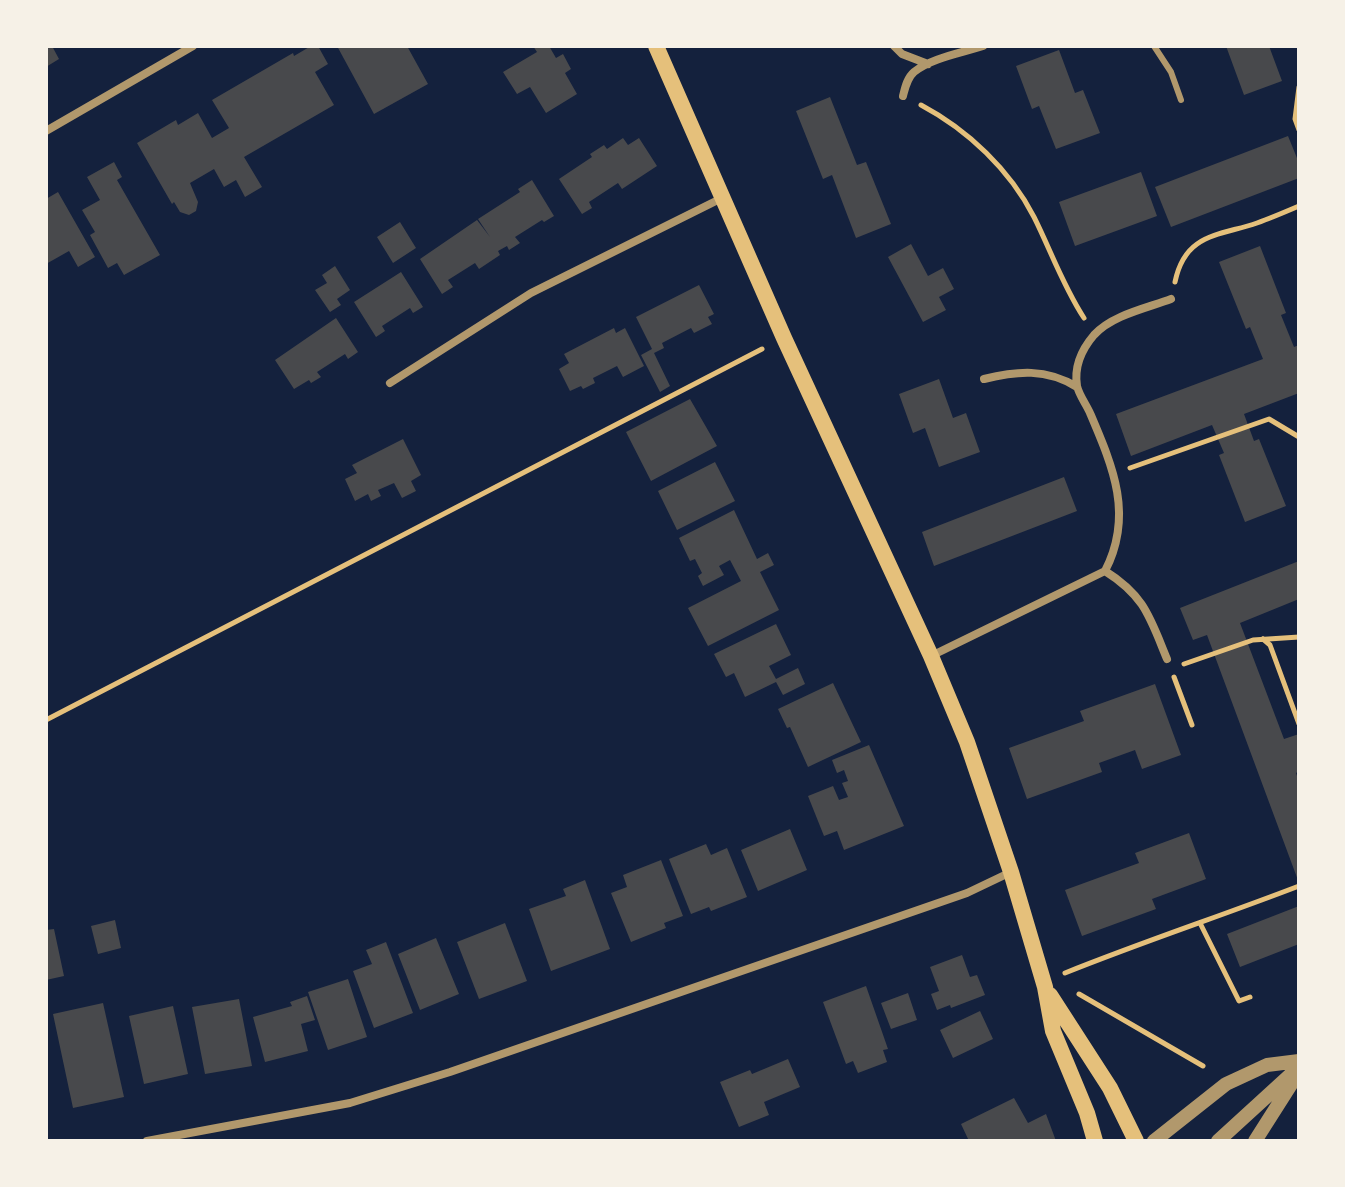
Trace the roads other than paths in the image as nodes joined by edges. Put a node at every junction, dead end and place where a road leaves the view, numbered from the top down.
1 (193, 46) edge
2 (656, 46) edge
3 (894, 46) edge
4 (983, 46) edge
5 (1154, 46) edge
6 (930, 64) junction
7 (903, 96) road end
8 (1181, 100) dead end
9 (46, 131) edge
10 (724, 197) junction
11 (1171, 299) road end
12 (984, 379) dead end
13 (390, 383) dead end
14 (1077, 387) junction
15 (1105, 571) junction
16 (931, 656) junction
17 (1167, 659) dead end
18 (1011, 872) junction
19 (1045, 987) junction
20 (1299, 1066) edge
21 (147, 1141) edge
22 (1095, 1141) edge
23 (1136, 1141) edge
24 (1154, 1141) edge
25 (1218, 1141) edge
26 (1255, 1141) edge

1 - 9 street
2 - 10 main road
3 - 6 street
4 - 6 street
5 - 8 lane
6 - 7 street
10 - 13 street
10 - 16 main road
11 - 14 street
12 - 14 street
14 - 15 street
15 - 16 street
15 - 17 street
16 - 18 main road
18 - 19 main road
18 - 21 street
19 - 22 main road
19 - 23 main road
20 - 24 street
20 - 25 street
20 - 26 street

